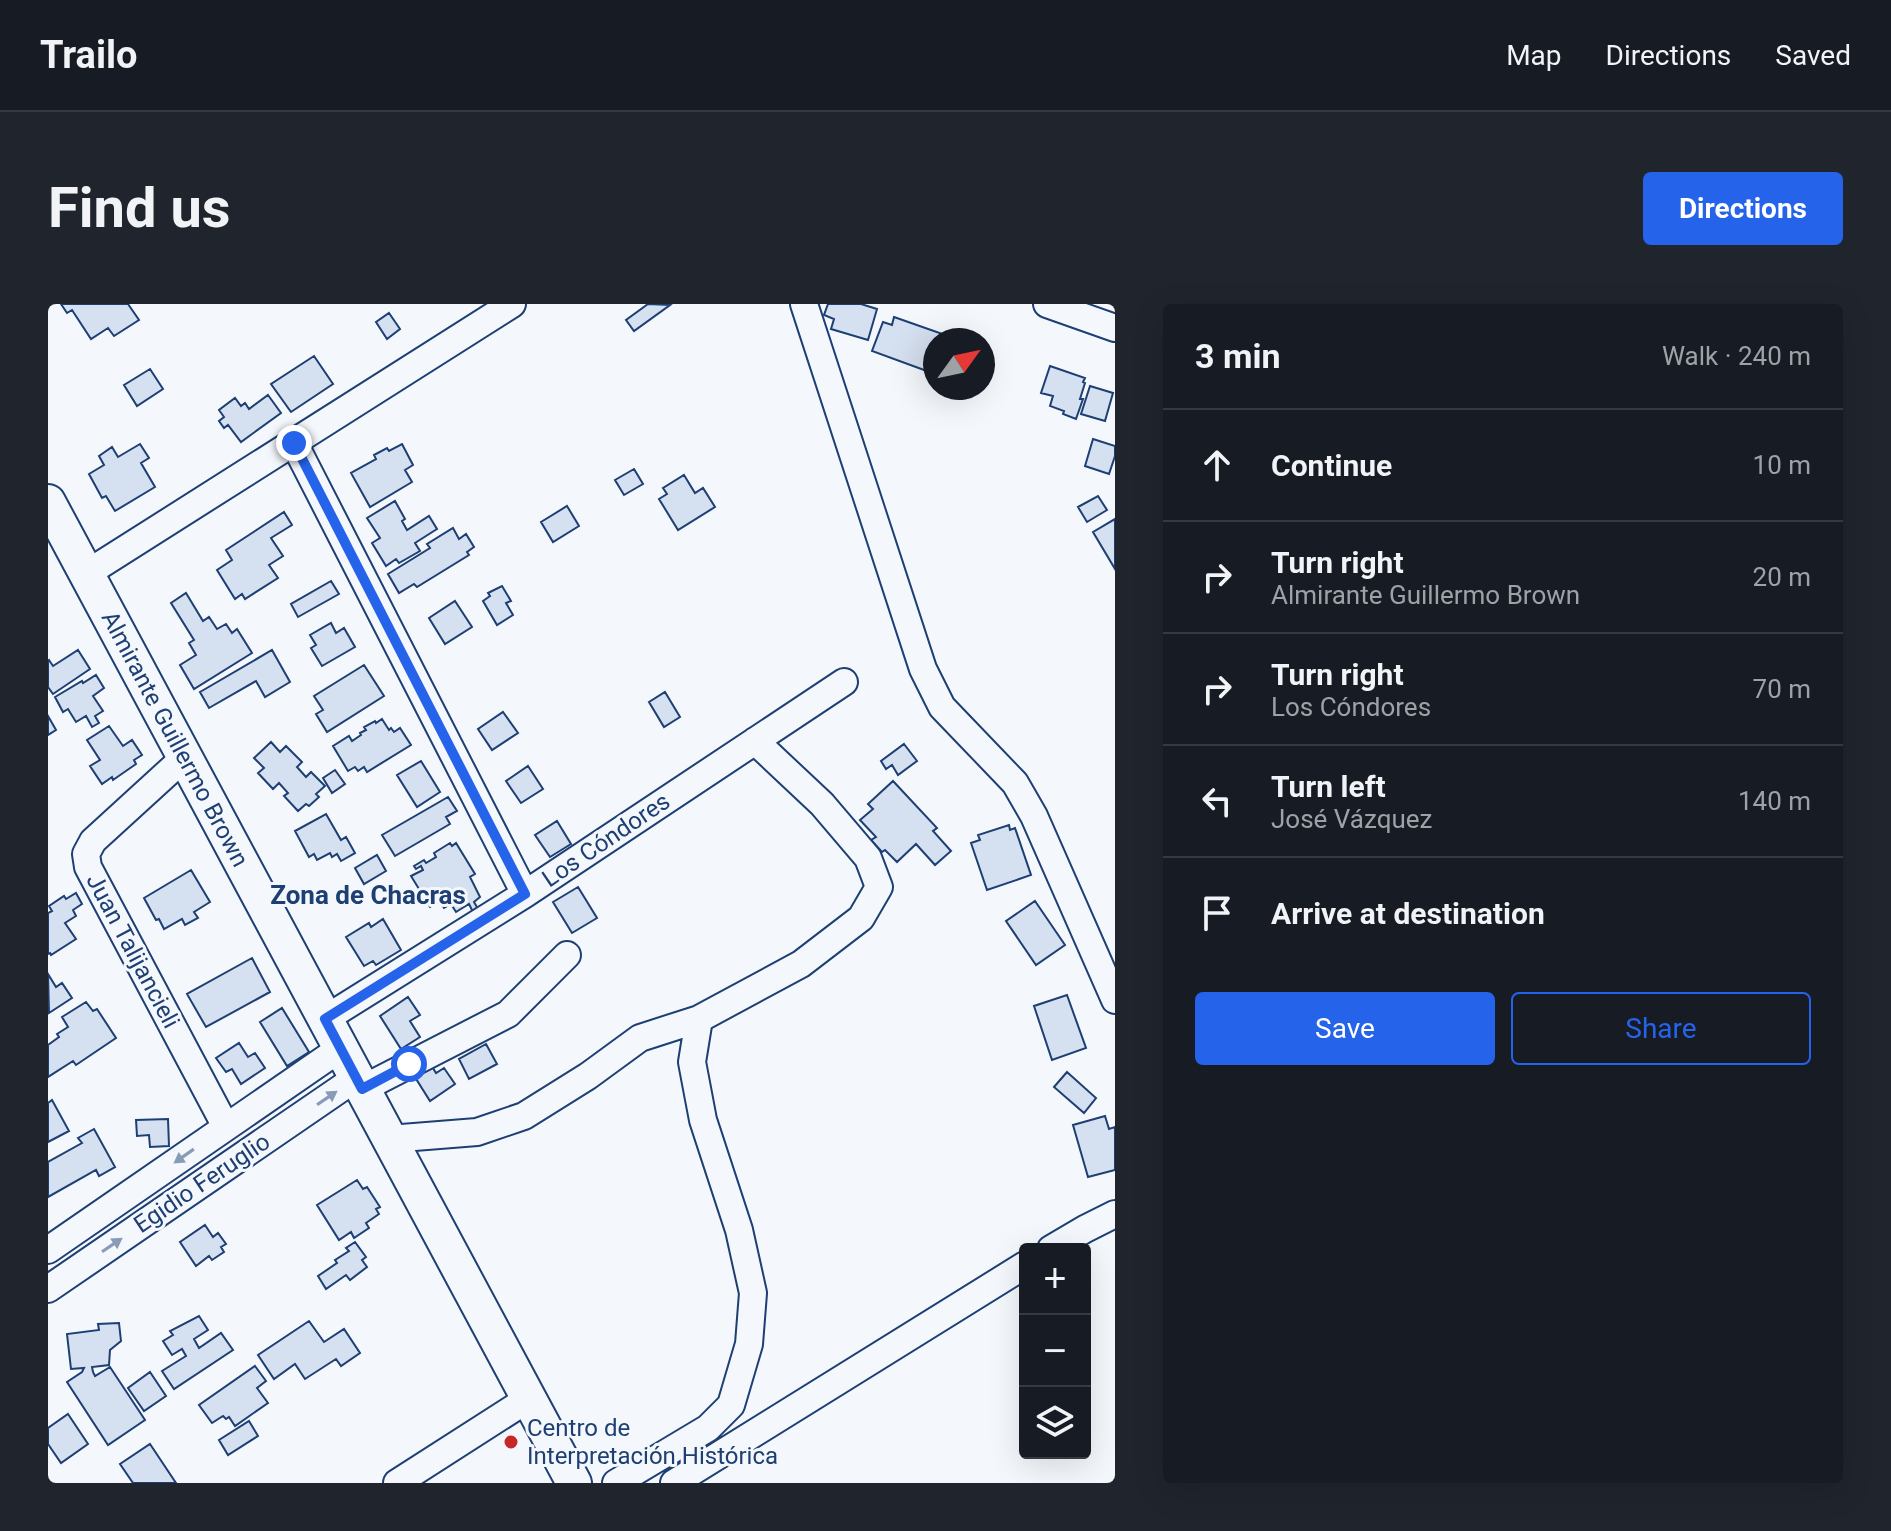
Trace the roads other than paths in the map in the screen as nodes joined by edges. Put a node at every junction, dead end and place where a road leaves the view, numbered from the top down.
1 (512, 304) edge
2 (804, 304) edge
3 (1047, 304) edge
4 (1115, 328) edge
5 (294, 443) junction
6 (48, 502) edge
7 (86, 574) junction
8 (844, 682) dead end
9 (755, 741) junction
10 (185, 757) junction
11 (525, 894) junction
12 (567, 955) dead end
13 (1115, 1000) edge
14 (699, 1019) junction
15 (346, 1059) junction
16 (226, 1127) junction
17 (389, 1139) junction
18 (1115, 1214) edge
19 (1061, 1243) edge
20 (48, 1250) edge
21 (1019, 1269) edge
22 (48, 1288) edge
23 (528, 1399) junction
24 (397, 1483) edge
25 (574, 1483) edge
26 (616, 1483) edge
27 (674, 1483) edge

1 - 5 street
2 - 13 street
3 - 4 street
5 - 7 street
5 - 11 street
6 - 7 main road, Almirante Guillermo Brown
7 - 10 main road, Almirante Guillermo Brown
8 - 9 street, Los Cóndores
9 - 11 street, Los Cóndores
9 - 14 street
10 - 15 main road, Almirante Guillermo Brown
10 - 16 street, Juan Talijancieli
11 - 15 street, Los Cóndores
12 - 15 street
14 - 17 street
14 - 26 street
15 - 16 street, Egidio Feruglio
15 - 17 main road, Almirante Guillermo Brown
22 -> 15 street, Egidio Feruglio
16 -> 20 street, Egidio Feruglio
17 - 23 main road, Almirante Guillermo Brown
18 - 19 street
21 - 27 street
23 - 24 street
23 - 25 main road, Almirante Guillermo Brown

